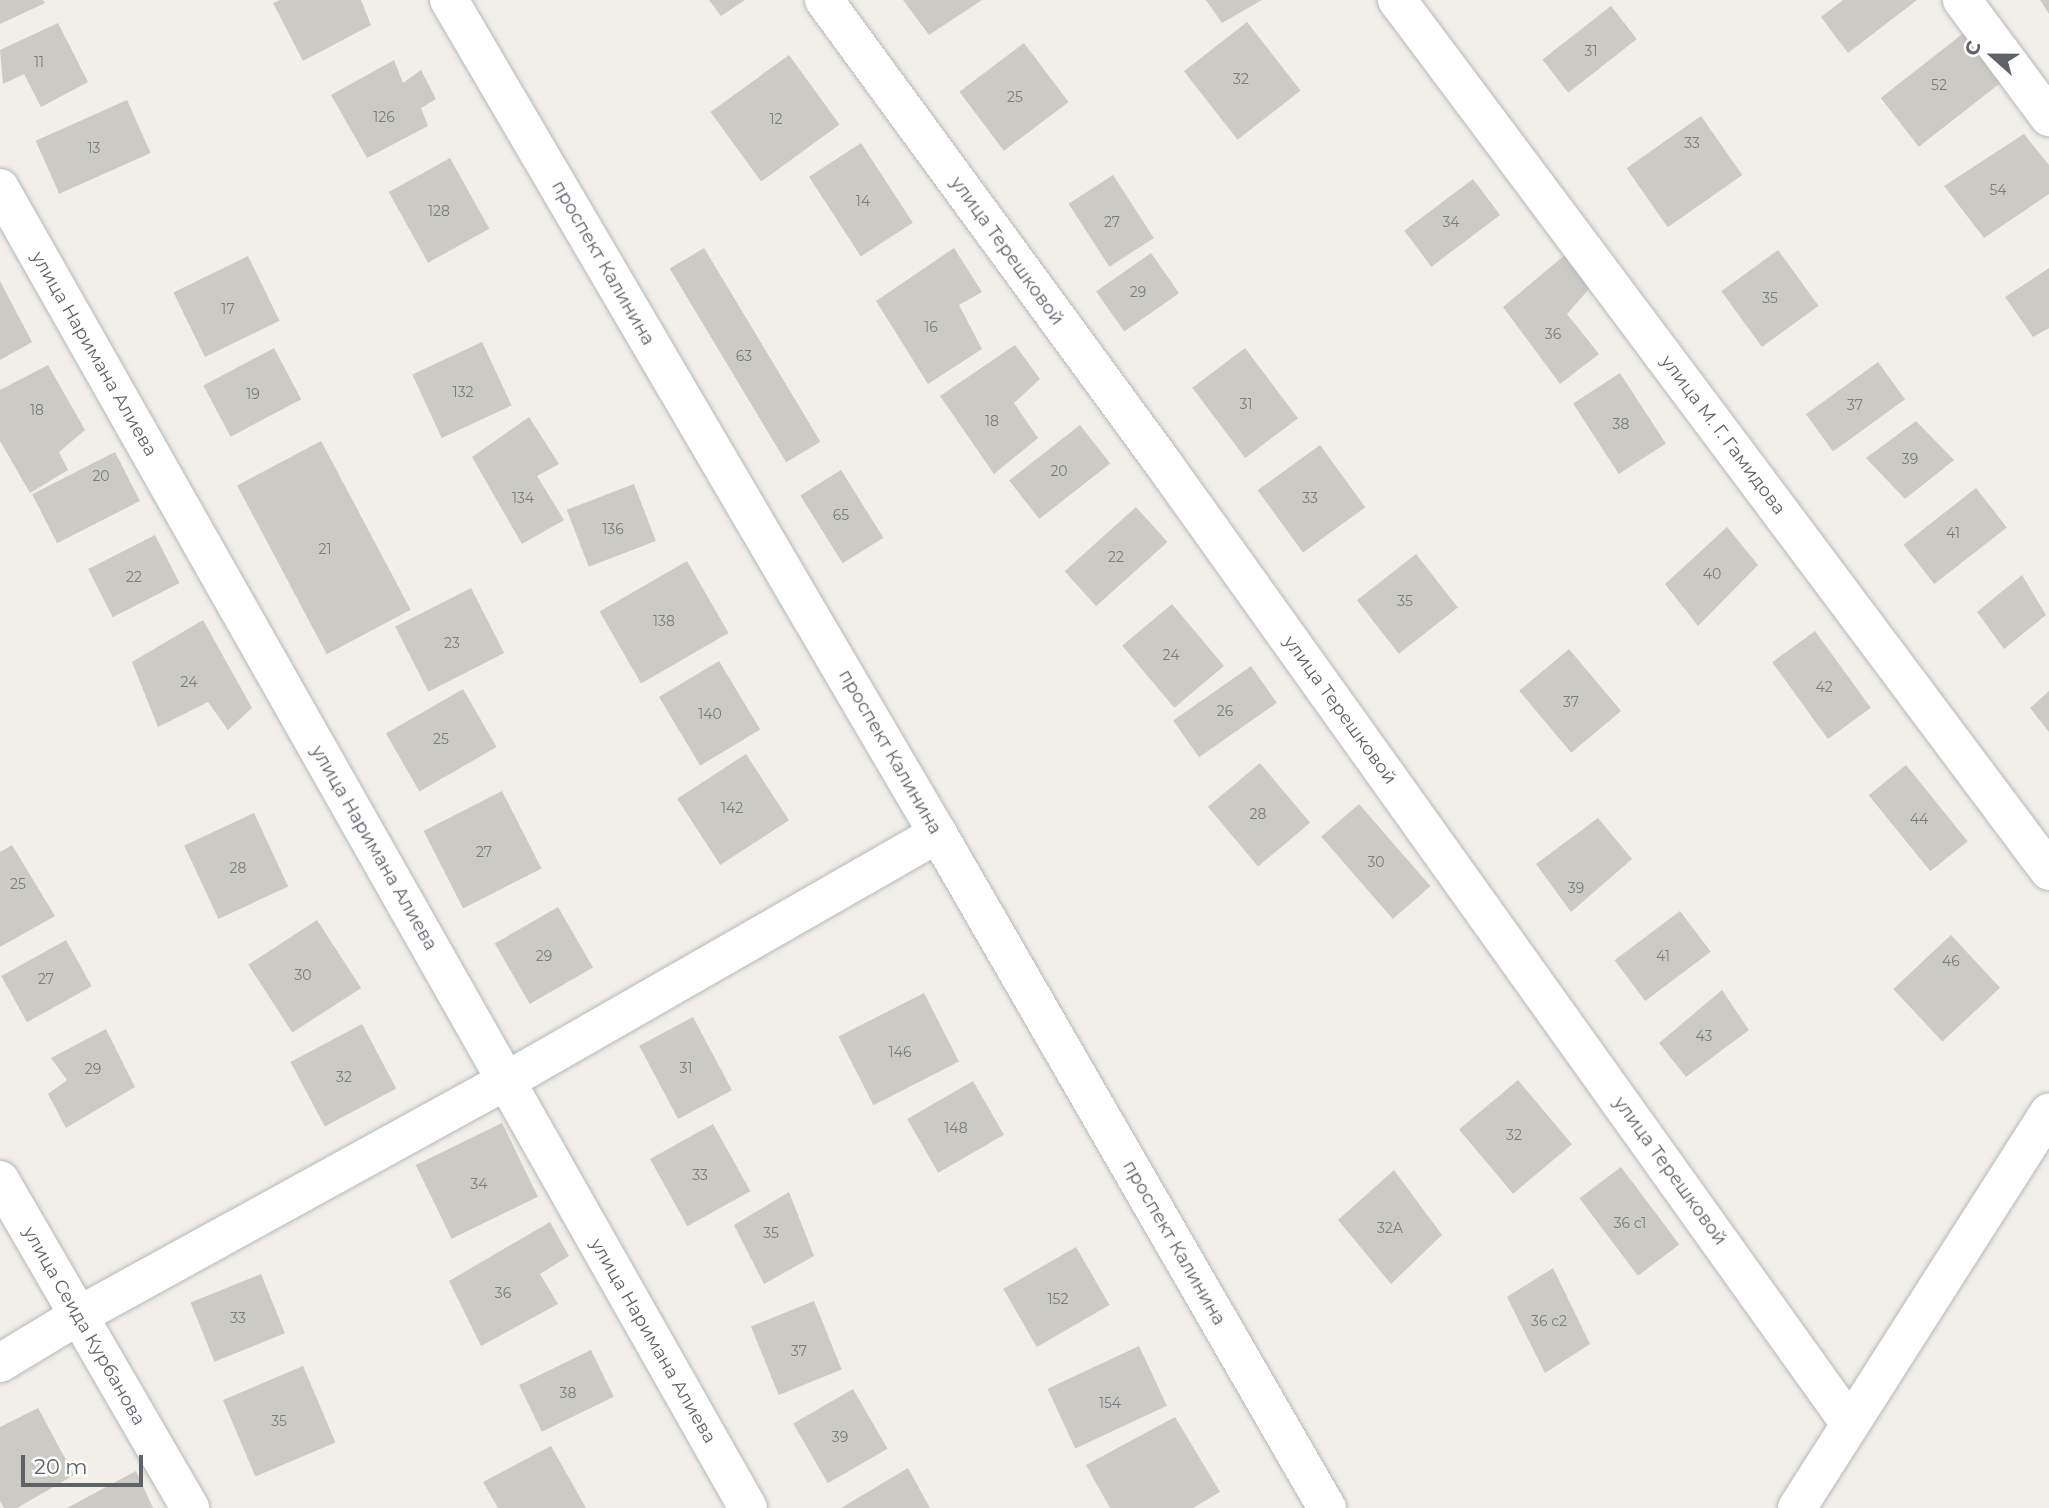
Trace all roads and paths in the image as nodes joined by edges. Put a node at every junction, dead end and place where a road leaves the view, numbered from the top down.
1 (449, 0) edge
2 (824, 0) edge
3 (1397, 0) edge
4 (1962, 0) edge
5 (2049, 117) edge
6 (0, 188) edge
7 (938, 834) junction
8 (2049, 871) edge
9 (506, 1081) junction
10 (2049, 1113) edge
11 (0, 1180) edge
12 (78, 1316) junction
13 (0, 1363) edge
14 (1850, 1424) junction
15 (190, 1508) edge
16 (748, 1508) edge
17 (1327, 1508) edge
18 (1797, 1508) edge

1 - 7 street, проспект Калинина
2 - 14 street, улица Терешковой
3 - 8 street, улица М. Г. Гамидова
4 - 5 street
6 - 9 street, улица Наримана Алиева
7 - 9 street
7 - 17 street, проспект Калинина
9 - 12 street
9 - 16 street, улица Наримана Алиева
10 - 14 street
11 - 12 street, улица Сеида Курбанова
12 - 13 street
12 - 15 street, улица Сеида Курбанова
14 - 18 street

